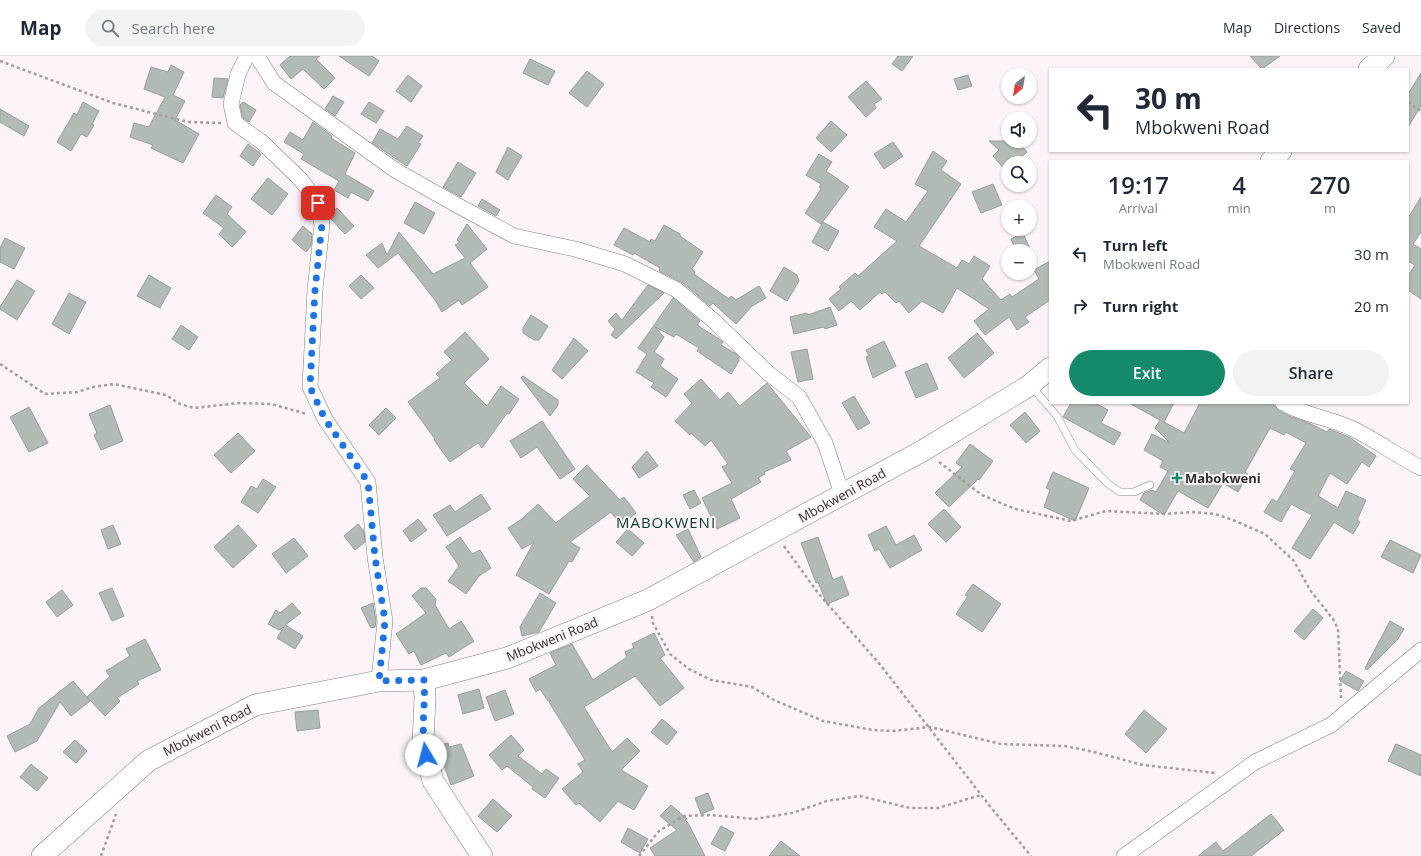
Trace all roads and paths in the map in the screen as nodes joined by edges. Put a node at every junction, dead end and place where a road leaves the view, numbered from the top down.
1 (247, 56) edge
2 (257, 56) edge
3 (1384, 56) edge
4 (0, 61) edge
5 (1371, 68) edge
6 (1409, 103) edge
7 (1421, 111) edge
8 (236, 123) junction
9 (1280, 152) edge
10 (1272, 160) edge
11 (0, 364) edge
12 (1049, 369) edge
13 (1030, 385) junction
14 (1285, 404) edge
15 (325, 419) junction
16 (924, 450) junction
17 (1421, 468) edge
18 (1150, 484) dead end
19 (842, 494) junction
20 (775, 532) junction
21 (648, 600) junction
22 (1421, 650) edge
23 (424, 680) junction
24 (379, 681) junction
25 (1342, 716) junction
26 (930, 727) junction
27 (1238, 774) junction
28 (981, 795) junction
29 (42, 856) edge
30 (482, 856) edge
31 (639, 856) edge
32 (1032, 856) edge
33 (1124, 856) edge

1 - 8 street
2 - 19 street
3 - 5 street
4 - 8 path
6 - 7 path
8 - 15 street
9 - 10 street
11 - 15 path
12 - 13 street, Mbokweni Road
13 - 16 street, Mbokweni Road
13 - 18 lane
14 - 17 street
15 - 24 street
16 - 19 street, Mbokweni Road
16 - 25 path
19 - 20 street, Mbokweni Road
20 - 21 street, Mbokweni Road
20 - 26 path
21 - 23 street, Mbokweni Road
21 - 26 path
22 - 25 street
23 - 24 street, Mbokweni Road
23 - 30 street
24 - 29 street, Mbokweni Road
25 - 27 street
26 - 27 path
26 - 28 path
27 - 33 street
28 - 31 path
28 - 32 path

